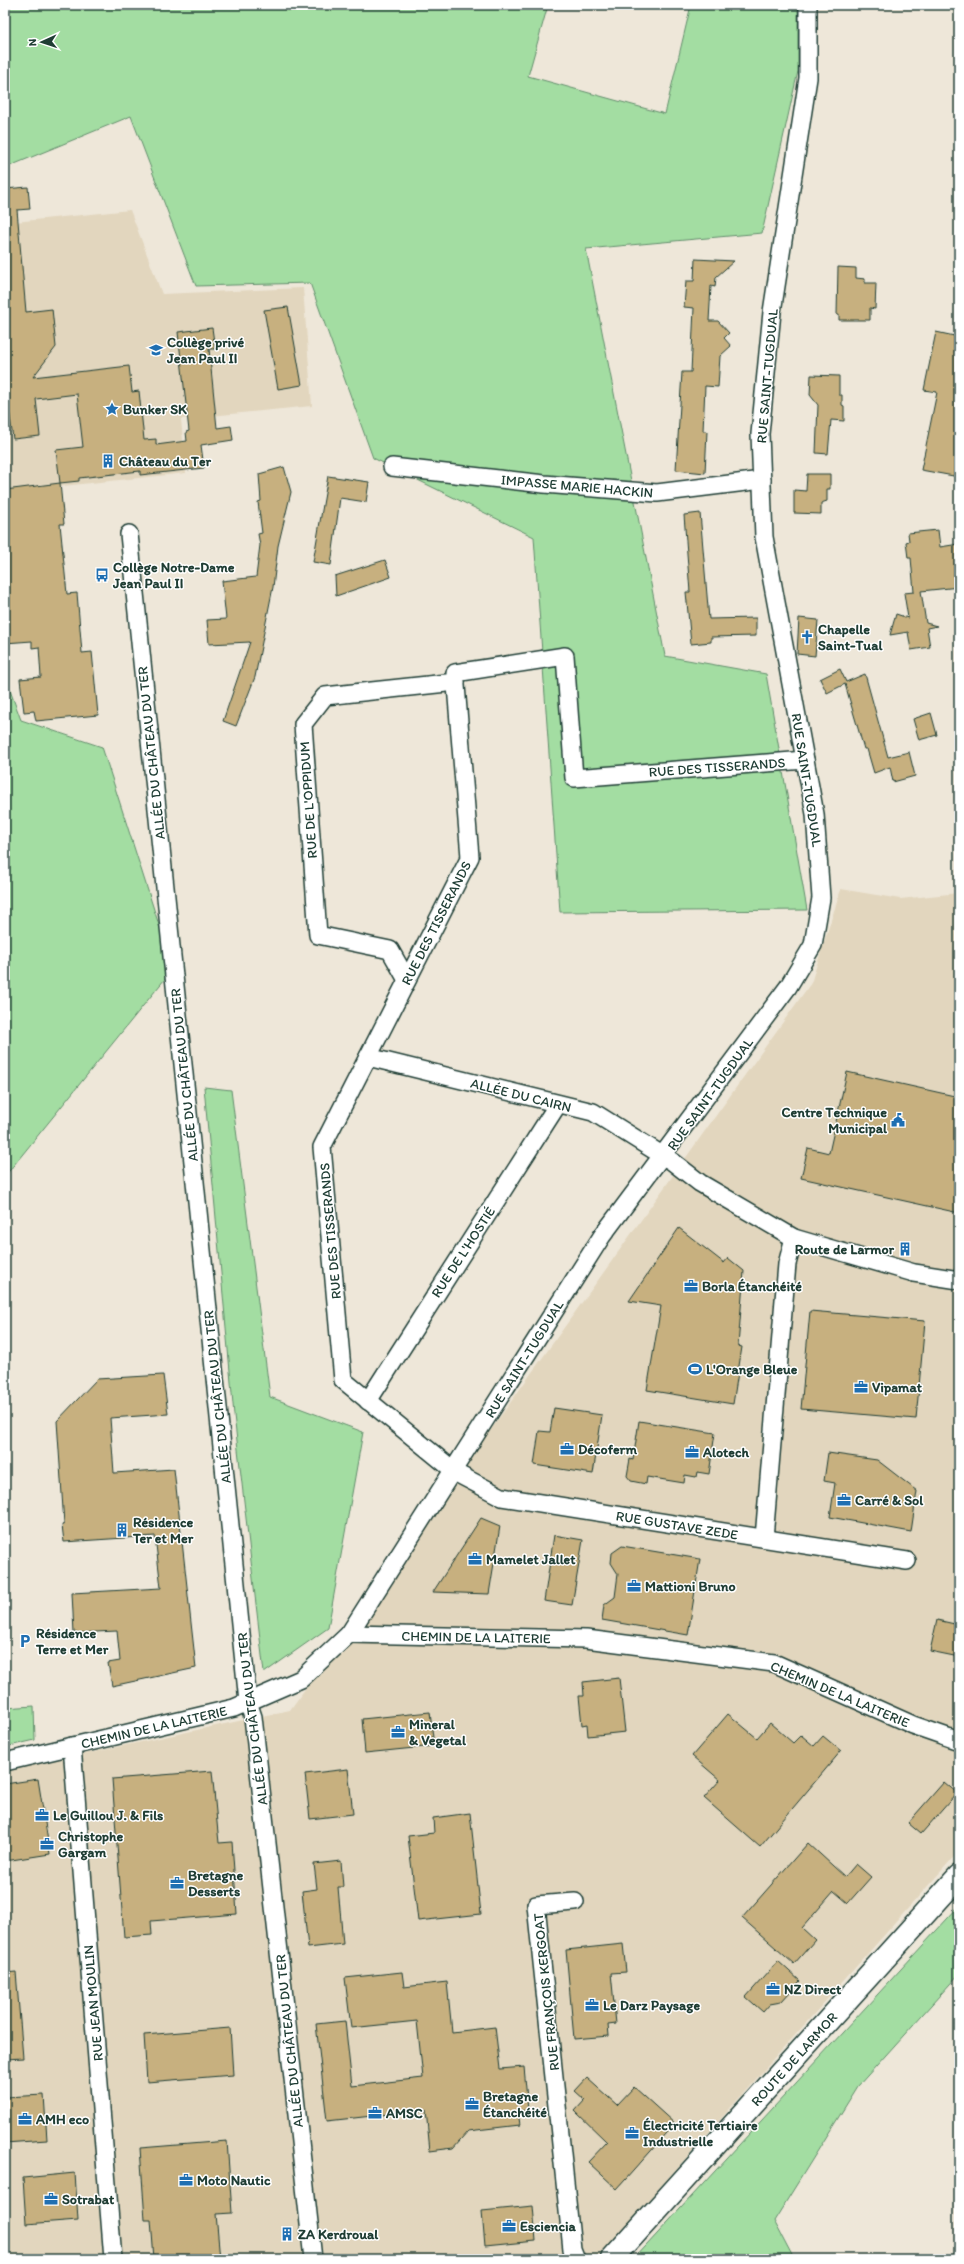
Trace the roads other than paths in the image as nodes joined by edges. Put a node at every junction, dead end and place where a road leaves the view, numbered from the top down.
1 (808, 5) edge
2 (392, 467) dead end
3 (762, 480) junction
4 (129, 534) dead end
5 (456, 682) junction
6 (805, 760) junction
7 (407, 980) junction
8 (368, 1057) junction
9 (558, 1104) junction
10 (664, 1156) junction
11 (794, 1238) junction
12 (959, 1280) edge
13 (368, 1401) junction
14 (453, 1470) junction
15 (764, 1538) junction
16 (907, 1562) dead end
17 (349, 1634) junction
18 (248, 1702) junction
19 (959, 1741) edge
20 (72, 1746) junction
21 (5, 1762) edge
22 (959, 1876) edge
23 (575, 1902) dead end
24 (113, 2259) edge
25 (313, 2259) edge
26 (576, 2259) edge
27 (612, 2259) edge

1 - 3 street, RUE SAINT-TUGDUAL
2 - 3 street, IMPASSE MARIE HACKIN
3 - 6 street, RUE SAINT-TUGDUAL
4 - 18 street, ALLÉE DU CHÂTEAU DU TER
5 - 6 street, RUE DES TISSERANDS
5 - 7 street, RUE DES TISSERANDS
5 - 7 street, RUE DE L'OPPIDUM
6 - 10 street, RUE SAINT-TUGDUAL
7 - 8 street, RUE DES TISSERANDS
8 - 9 street, ALLÉE DU CAIRN
8 - 13 street, RUE DES TISSERANDS
9 - 10 street, ALLÉE DU CAIRN
9 - 13 street, RUE DE L'HOSTIÉ
10 - 11 street, ALLÉE DU CAIRN
10 - 14 street, RUE SAINT-TUGDUAL
11 - 12 street, ALLÉE DU CAIRN
11 - 15 street
13 - 14 street, RUE DES TISSERANDS
14 - 15 street, RUE GUSTAVE ZEDE
14 - 17 street, RUE SAINT-TUGDUAL
15 - 16 street, RUE GUSTAVE ZEDE
17 - 18 street, CHEMIN DE LA LAITERIE
17 - 19 street, CHEMIN DE LA LAITERIE
18 - 20 street, CHEMIN DE LA LAITERIE
18 - 25 street, ALLÉE DU CHÂTEAU DU TER
20 - 21 street, CHEMIN DE LA LAITERIE
20 - 24 street, RUE JEAN MOULIN
22 - 27 main road, ROUTE DE LARMOR
23 - 26 street, RUE FRANÇOIS KERGOAT

